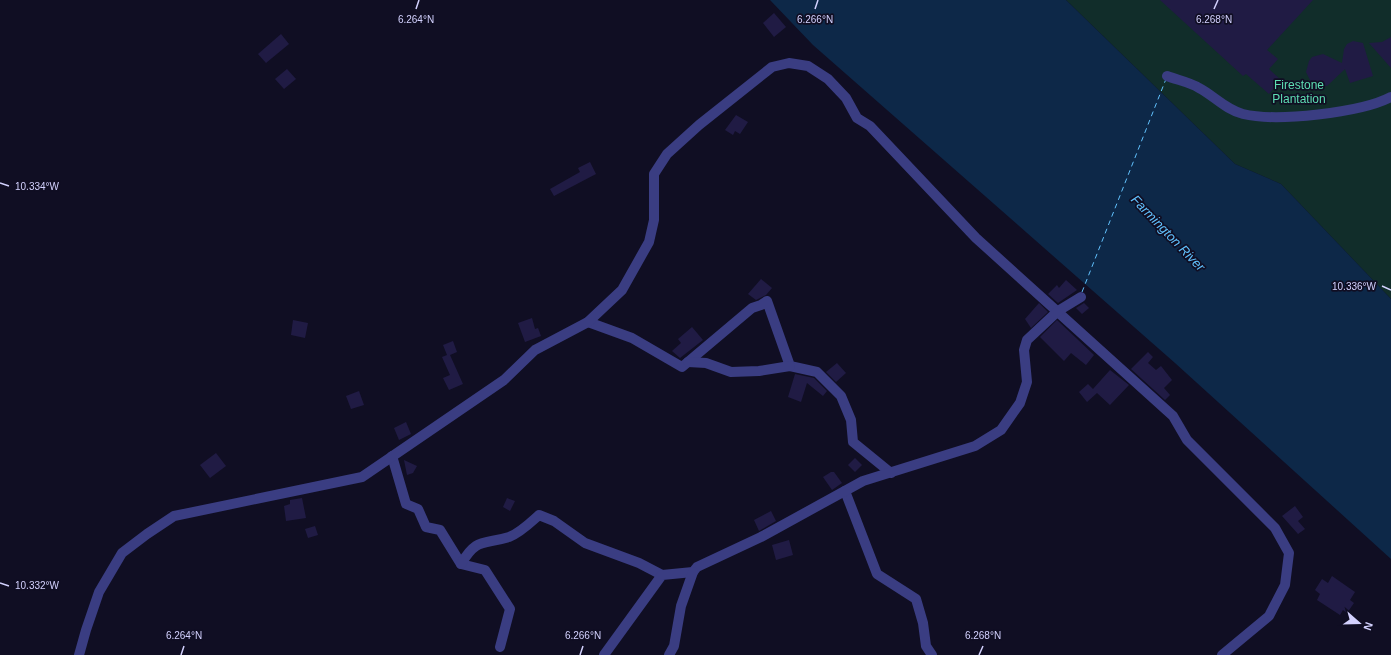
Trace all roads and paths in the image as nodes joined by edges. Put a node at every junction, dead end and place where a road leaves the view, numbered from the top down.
1 (1167, 76) dead end
2 (1391, 97) edge
3 (1081, 297) dead end
4 (1058, 311) junction
5 (588, 322) junction
6 (688, 362) junction
7 (790, 366) junction
8 (392, 456) junction
9 (891, 473) junction
10 (845, 491) junction
11 (461, 564) junction
12 (693, 572) junction
13 (662, 575) junction
14 (500, 647) dead end
15 (79, 655) edge
16 (604, 655) edge
17 (669, 655) edge
18 (932, 655) edge
19 (1222, 655) edge

1 - 2 street
3 - 4 street
4 - 5 street
4 - 9 street
4 - 19 street
5 - 6 street
5 - 8 street
6 - 7 street
6 - 7 street
7 - 9 street
8 - 11 street
8 - 15 street
9 - 10 street
10 - 12 street
10 - 18 street
11 - 13 street
11 - 14 street
12 - 13 street
12 - 17 street
13 - 16 street

